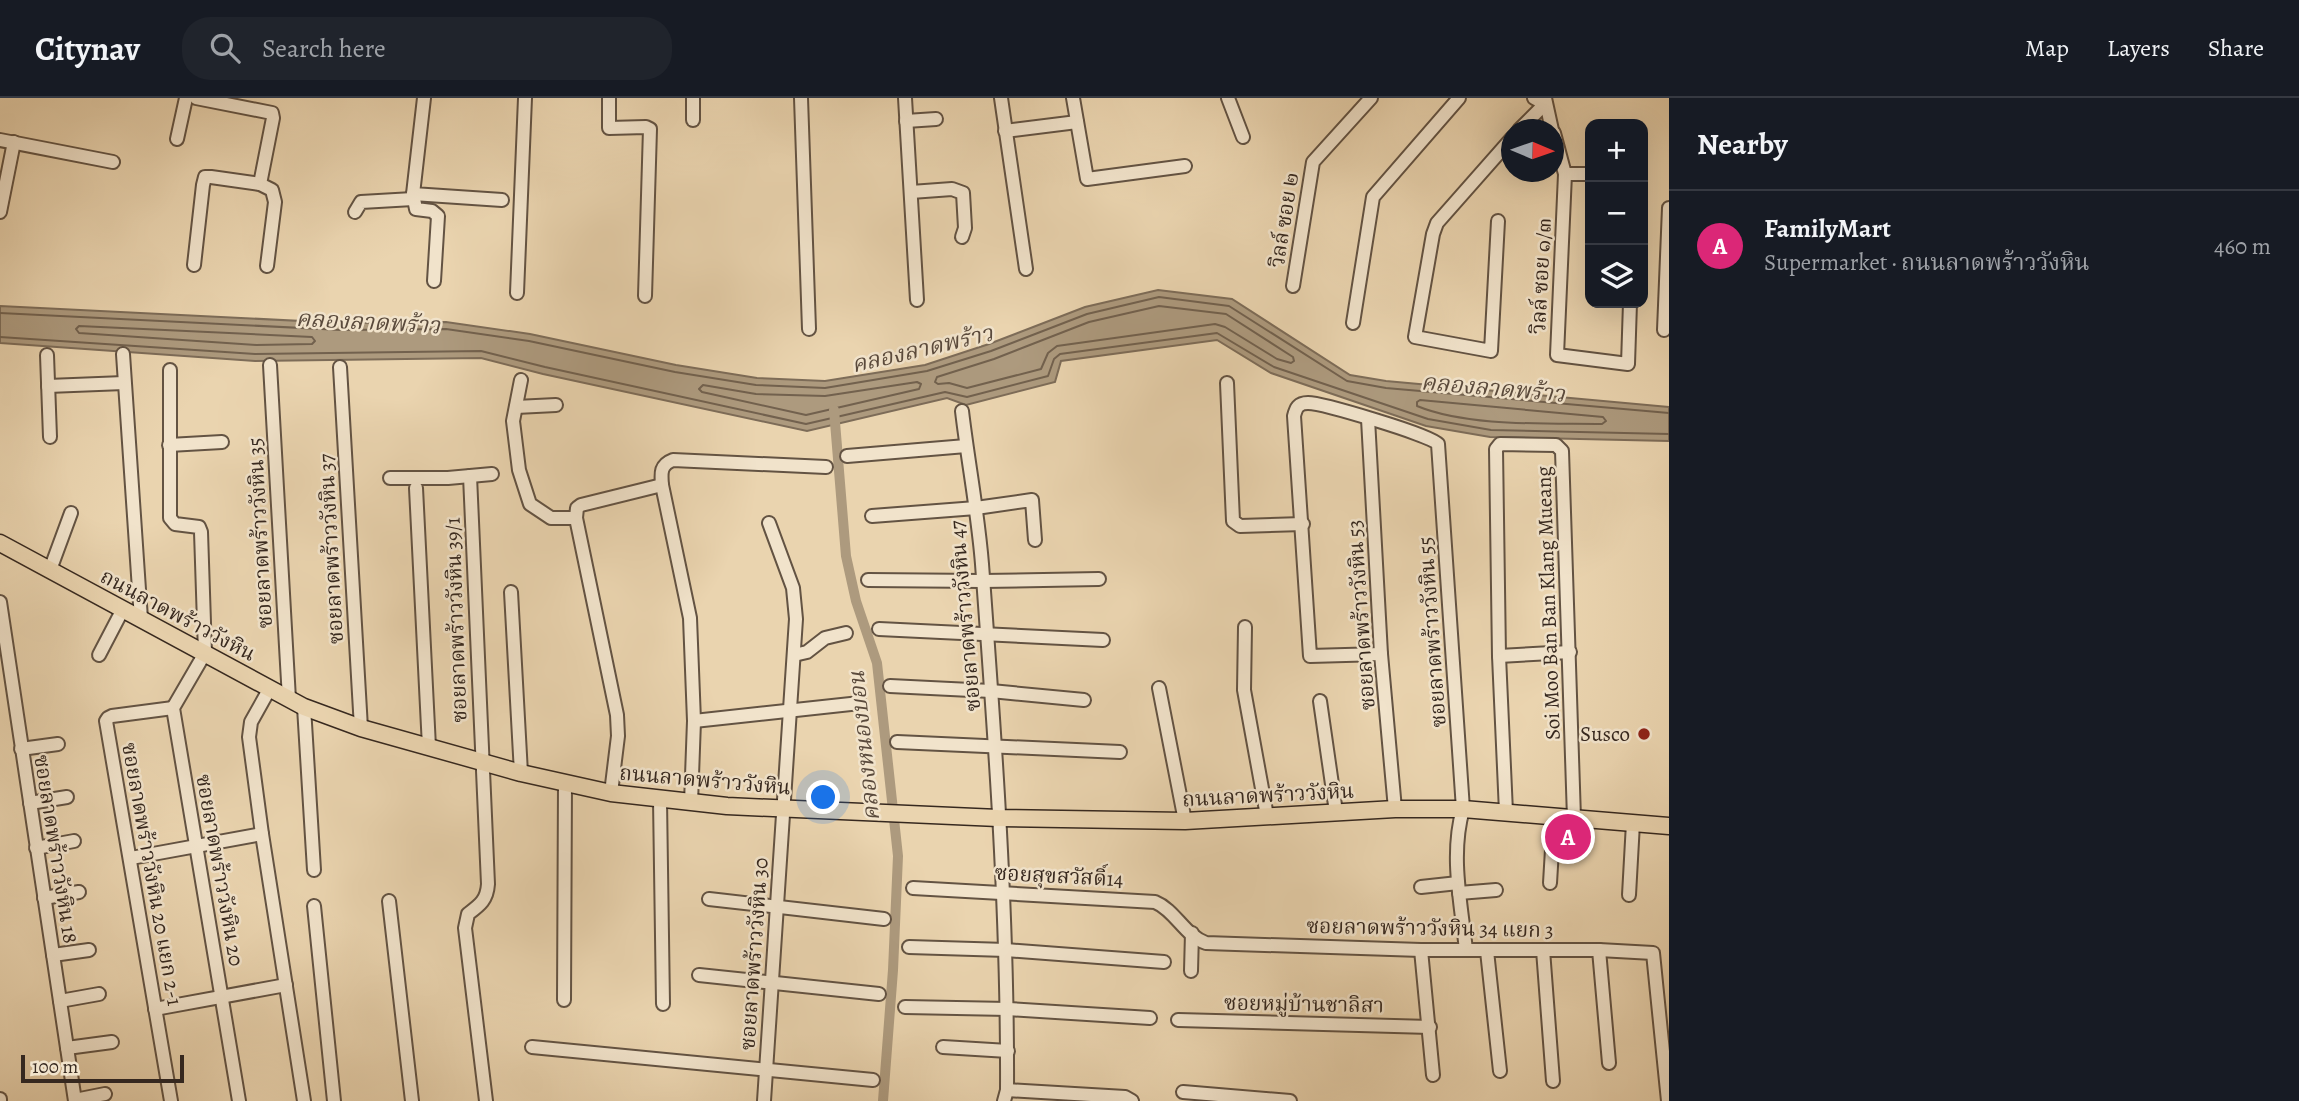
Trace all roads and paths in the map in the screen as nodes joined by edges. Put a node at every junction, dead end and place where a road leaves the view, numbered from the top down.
1 (186, 98) edge
2 (196, 98) edge
3 (424, 98) edge
4 (525, 98) edge
5 (609, 98) edge
6 (693, 98) edge
7 (800, 98) edge
8 (905, 98) edge
9 (1001, 98) edge
10 (1073, 98) edge
11 (1228, 98) edge
12 (1371, 98) edge
13 (1459, 98) edge
14 (1541, 100) edge
15 (936, 119) dead end
16 (1528, 119) edge
17 (1548, 119) edge
18 (693, 120) dead end
19 (906, 121) junction
20 (1076, 122) junction
21 (1005, 131) junction
22 (1243, 137) dead end
23 (177, 139) dead end
24 (0, 140) edge
25 (14, 142) junction
26 (1501, 149) edge
27 (113, 162) dead end
28 (1185, 166) dead end
29 (1564, 170) edge
30 (1565, 174) junction
31 (1585, 174) edge
32 (260, 184) junction
33 (911, 192) junction
34 (413, 197) junction
35 (502, 200) dead end
36 (1669, 208) edge
37 (0, 212) edge
38 (355, 212) dead end
39 (1498, 221) dead end
40 (962, 237) dead end
41 (194, 265) dead end
42 (267, 266) dead end
43 (1026, 269) dead end
44 (435, 281) dead end
45 (1293, 286) dead end
46 (517, 293) dead end
47 (645, 296) dead end
48 (917, 300) dead end
49 (1630, 308) edge
50 (1353, 323) dead end
51 (809, 329) dead end
52 (1664, 330) dead end
53 (123, 354) dead end
54 (47, 355) dead end
55 (270, 365) dead end
56 (340, 368) dead end
57 (170, 370) dead end
58 (521, 380) dead end
59 (124, 383) junction
60 (1227, 383) dead end
61 (48, 386) junction
62 (556, 405) dead end
63 (516, 407) junction
64 (962, 411) dead end
65 (1368, 419) junction
66 (50, 437) dead end
67 (222, 442) dead end
68 (169, 445) junction
69 (966, 446) junction
70 (847, 456) dead end
71 (826, 467) dead end
72 (492, 474) dead end
73 (470, 476) junction
74 (390, 478) dead end
75 (662, 485) junction
76 (416, 488) dead end
77 (976, 509) junction
78 (71, 513) dead end
79 (872, 516) dead end
80 (576, 518) junction
81 (769, 523) dead end
82 (1303, 524) junction
83 (1035, 540) dead end
84 (0, 543) edge
85 (50, 570) junction
86 (1099, 579) dead end
87 (868, 580) dead end
88 (982, 581) junction
89 (511, 592) dead end
90 (0, 602) edge
91 (123, 609) junction
92 (141, 619) junction
93 (1245, 627) dead end
94 (879, 629) dead end
95 (846, 633) dead end
96 (987, 633) junction
97 (1104, 640) dead end
98 (1570, 652) junction
99 (205, 653) junction
100 (1381, 654) junction
101 (99, 655) dead end
102 (794, 655) junction
103 (1499, 656) junction
104 (890, 685) dead end
105 (270, 688) junction
106 (1159, 688) dead end
107 (991, 691) junction
108 (289, 699) junction
109 (1084, 700) dead end
110 (1320, 701) dead end
111 (860, 703) dead end
112 (304, 707) junction
113 (173, 708) junction
114 (789, 710) junction
115 (694, 721) junction
116 (361, 728) junction
117 (897, 741) dead end
118 (58, 744) dead end
119 (994, 745) junction
120 (429, 747) junction
121 (21, 749) junction
122 (1120, 752) dead end
123 (481, 762) junction
124 (520, 773) junction
125 (565, 783) junction
126 (611, 793) junction
127 (67, 797) dead end
128 (660, 800) junction
129 (30, 803) junction
130 (691, 803) junction
131 (783, 809) junction
132 (1395, 809) junction
133 (1463, 809) junction
134 (1336, 812) junction
135 (1506, 813) junction
136 (1267, 816) junction
137 (1554, 816) junction
138 (998, 818) junction
139 (1574, 818) junction
140 (1185, 821) junction
141 (1633, 823) junction
142 (1669, 826) edge
143 (262, 834) junction
144 (74, 841) dead end
145 (197, 846) junction
146 (36, 848) junction
147 (131, 858) junction
148 (314, 870) dead end
149 (1550, 883) dead end
150 (1421, 887) dead end
151 (913, 888) dead end
152 (1459, 888) junction
153 (1496, 890) dead end
154 (79, 892) dead end
155 (1002, 892) junction
156 (1629, 895) dead end
157 (44, 898) junction
158 (709, 898) dead end
159 (389, 901) dead end
160 (776, 905) junction
161 (314, 906) dead end
162 (884, 919) dead end
163 (1192, 933) junction
164 (1206, 943) joint
165 (909, 947) dead end
166 (89, 950) dead end
167 (1006, 950) junction
168 (1421, 950) junction
169 (1466, 950) junction
170 (1543, 950) junction
171 (1599, 950) junction
172 (1487, 951) junction
173 (53, 955) junction
174 (1164, 962) dead end
175 (1191, 971) dead end
176 (699, 975) dead end
177 (771, 982) junction
178 (286, 985) junction
179 (99, 994) dead end
180 (878, 994) dead end
181 (222, 997) junction
182 (564, 1000) dead end
183 (60, 1001) junction
184 (663, 1004) dead end
185 (905, 1007) dead end
186 (155, 1009) junction
187 (1008, 1010) junction
188 (1150, 1018) dead end
189 (1178, 1020) dead end
190 (1430, 1027) junction
191 (112, 1042) dead end
192 (532, 1047) dead end
193 (943, 1047) dead end
194 (67, 1048) junction
195 (1008, 1051) junction
196 (1609, 1063) dead end
197 (766, 1069) junction
198 (1500, 1071) dead end
199 (1433, 1075) dead end
200 (873, 1080) dead end
201 (1553, 1081) dead end
202 (1183, 1092) dead end
203 (105, 1094) dead end
204 (1006, 1096) edge
205 (1239, 1099) edge
206 (75, 1101) edge
207 (171, 1101) edge
208 (239, 1101) edge
209 (304, 1101) edge
210 (334, 1101) edge
211 (412, 1101) edge
212 (486, 1101) edge
213 (764, 1101) edge
214 (1132, 1101) edge
215 (1290, 1101) edge
216 (1668, 1101) edge

1 - 23 street
2 - 32 street
3 - 34 street
4 - 46 street
5 - 47 street
6 - 18 street
7 - 51 street
8 - 19 street
9 - 21 street
10 - 20 street
11 - 22 street
12 - 45 street, วิลล์ ซอย ๒
13 - 50 street
14 - 16 street
14 - 17 street
15 - 19 street
19 - 33 street
20 - 21 street
20 - 28 street
21 - 43 street
24 - 25 street
25 - 27 street
25 - 37 street
26 - 39 street
29 - 30 street
30 - 31 street
30 - 49 street, วิลล์ ซอย ๑/๓
32 - 41 street
32 - 42 street
33 - 40 street
33 - 48 street
34 - 35 street
34 - 38 street
34 - 44 street
36 - 52 street
53 - 59 street
54 - 61 street
55 - 108 street, ซอยลาดพร้าววังหิน 35
56 - 116 street, ซอยลาดพร้าววังหิน 37
57 - 68 street
58 - 63 street
59 - 61 street
59 - 92 street
60 - 82 street
61 - 66 street
62 - 63 street
63 - 80 street
64 - 69 street, ซอยลาดพร้าววังหิน 47
65 - 82 street
65 - 100 street, ซอยลาดพร้าววังหิน 53
65 - 133 street, ซอยลาดพร้าววังหิน 55
67 - 68 street
68 - 99 street
69 - 70 street
69 - 77 street, ซอยลาดพร้าววังหิน 47
71 - 75 street
72 - 73 street
73 - 74 street
73 - 123 street, ซอยลาดพร้าววังหิน 39/1
75 - 80 street
75 - 115 street
76 - 120 street
77 - 79 street
77 - 83 street
77 - 88 street, ซอยลาดพร้าววังหิน 47
78 - 85 street
80 - 126 street
81 - 102 street, ซอยลาดพร้าววังหิน 30
82 - 100 street
84 - 85 main road, ถนนลาดพร้าววังหิน
85 - 91 main road, ถนนลาดพร้าววังหิน
86 - 88 street
87 - 88 street
88 - 96 street, ซอยลาดพร้าววังหิน 47
89 - 124 street
90 - 121 street, ซอยลาดพร้าววังหิน 18
91 - 92 main road, ถนนลาดพร้าววังหิน
91 - 101 street
92 - 99 main road, ถนนลาดพร้าววังหิน
93 - 136 street
94 - 96 street
95 - 102 street
96 - 97 street
96 - 107 street, ซอยลาดพร้าววังหิน 47
98 - 103 street
98 - 103 street, Soi Moo Ban Ban Klang Mueang
98 - 139 street, Soi Moo Ban Ban Klang Mueang
99 - 105 main road, ถนนลาดพร้าววังหิน
99 - 113 street
100 - 132 street, ซอยลาดพร้าววังหิน 53
102 - 114 street, ซอยลาดพร้าววังหิน 30
103 - 135 street, Soi Moo Ban Ban Klang Mueang
104 - 107 street
105 - 108 main road, ถนนลาดพร้าววังหิน
105 - 143 street
106 - 140 street
107 - 109 street
107 - 119 street, ซอยลาดพร้าววังหิน 47
108 - 112 main road, ถนนลาดพร้าววังหิน
110 - 134 street
111 - 114 street
112 - 116 main road, ถนนลาดพร้าววังหิน
112 - 148 street
113 - 145 street, ซอยลาดพร้าววังหิน 20
113 - 147 street, ซอยลาดพร้าววังหิน 20 แยก 2-1
114 - 115 street
114 - 131 street, ซอยลาดพร้าววังหิน 30
115 - 130 street
116 - 120 main road, ถนนลาดพร้าววังหิน
117 - 119 street
118 - 121 street
119 - 122 street
119 - 138 street, ซอยลาดพร้าววังหิน 47
120 - 123 main road, ถนนลาดพร้าววังหิน
121 - 129 street, ซอยลาดพร้าววังหิน 18
123 - 124 main road, ถนนลาดพร้าววังหิน
123 - 212 street, ซอยลาดพร้าววังหิน 39/1
124 - 125 main road, ถนนลาดพร้าววังหิน
125 - 126 main road, ถนนลาดพร้าววังหิน
125 - 182 street
126 - 128 main road, ถนนลาดพร้าววังหิน
127 - 129 street
128 - 130 main road, ถนนลาดพร้าววังหิน
128 - 184 street
129 - 146 street, ซอยลาดพร้าววังหิน 18
130 - 131 main road, ถนนลาดพร้าววังหิน
131 - 138 main road, ถนนลาดพร้าววังหิน
131 - 160 street, ซอยลาดพร้าววังหิน 30
132 - 133 main road, ถนนลาดพร้าววังหิน
132 - 134 main road, ถนนลาดพร้าววังหิน
133 - 135 main road, ถนนลาดพร้าววังหิน
133 - 152 street, ซอยลาดพร้าววังหิน 55
134 - 136 main road, ถนนลาดพร้าววังหิน
135 - 137 main road, ถนนลาดพร้าววังหิน
136 - 140 main road, ถนนลาดพร้าววังหิน
137 - 139 main road, ถนนลาดพร้าววังหิน
137 - 149 street
138 - 140 main road, ถนนลาดพร้าววังหิน
138 - 155 street, ซอยลาดพร้าววังหิน 47
139 - 141 main road, ถนนลาดพร้าววังหิน
141 - 142 main road, ถนนลาดพร้าววังหิน
141 - 156 street
143 - 145 street
143 - 178 street
144 - 146 street
145 - 147 street
145 - 181 street, ซอยลาดพร้าววังหิน 20
146 - 157 street, ซอยลาดพร้าววังหิน 18
147 - 186 street, ซอยลาดพร้าววังหิน 20 แยก 2-1
150 - 152 street
151 - 155 street, ซอยสุขสวัสดิ์14
152 - 153 street
152 - 169 street, ซอยลาดพร้าววังหิน 55
154 - 157 street
155 - 163 street, ซอยสุขสวัสดิ์14
155 - 167 street, ซอยลาดพร้าววังหิน 47
157 - 173 street, ซอยลาดพร้าววังหิน 18
158 - 160 street
159 - 211 street
160 - 162 street
160 - 177 street, ซอยลาดพร้าววังหิน 30
161 - 210 street
163 - 164 street, ซอยสุขสวัสดิ์14
163 - 175 street
164 - 168 street, ซอยลาดพร้าววังหิน 34 แยก 3
165 - 167 street
166 - 173 street
167 - 174 street
167 - 187 street, ซอยลาดพร้าววังหิน 47
168 - 169 street, ซอยลาดพร้าววังหิน 34 แยก 3
168 - 190 street
169 - 172 street, ซอยลาดพร้าววังหิน 34 แยก 3
170 - 171 street, ซอยลาดพร้าววังหิน 34 แยก 3
170 - 172 street, ซอยลาดพร้าววังหิน 34 แยก 3
170 - 201 street
171 - 196 street
171 - 216 street, ซอยลาดพร้าววังหิน 34 แยก 3
172 - 198 street
173 - 183 street, ซอยลาดพร้าววังหิน 18
176 - 177 street
177 - 180 street
177 - 197 street, ซอยลาดพร้าววังหิน 30
178 - 181 street
178 - 209 street
179 - 183 street
181 - 186 street
181 - 208 street, ซอยลาดพร้าววังหิน 20
183 - 194 street, ซอยลาดพร้าววังหิน 18
185 - 187 street
186 - 207 street, ซอยลาดพร้าววังหิน 20 แยก 2-1
187 - 188 street
187 - 195 street, ซอยลาดพร้าววังหิน 47
189 - 190 street, ซอยหมู่บ้านชาลิสา
190 - 199 street
191 - 194 street
192 - 197 street
193 - 195 street
194 - 206 street, ซอยลาดพร้าววังหิน 18
195 - 204 street, ซอยลาดพร้าววังหิน 47
197 - 200 street
197 - 213 street, ซอยลาดพร้าววังหิน 30
202 - 205 street
203 - 206 street
204 - 214 street
205 - 215 street

